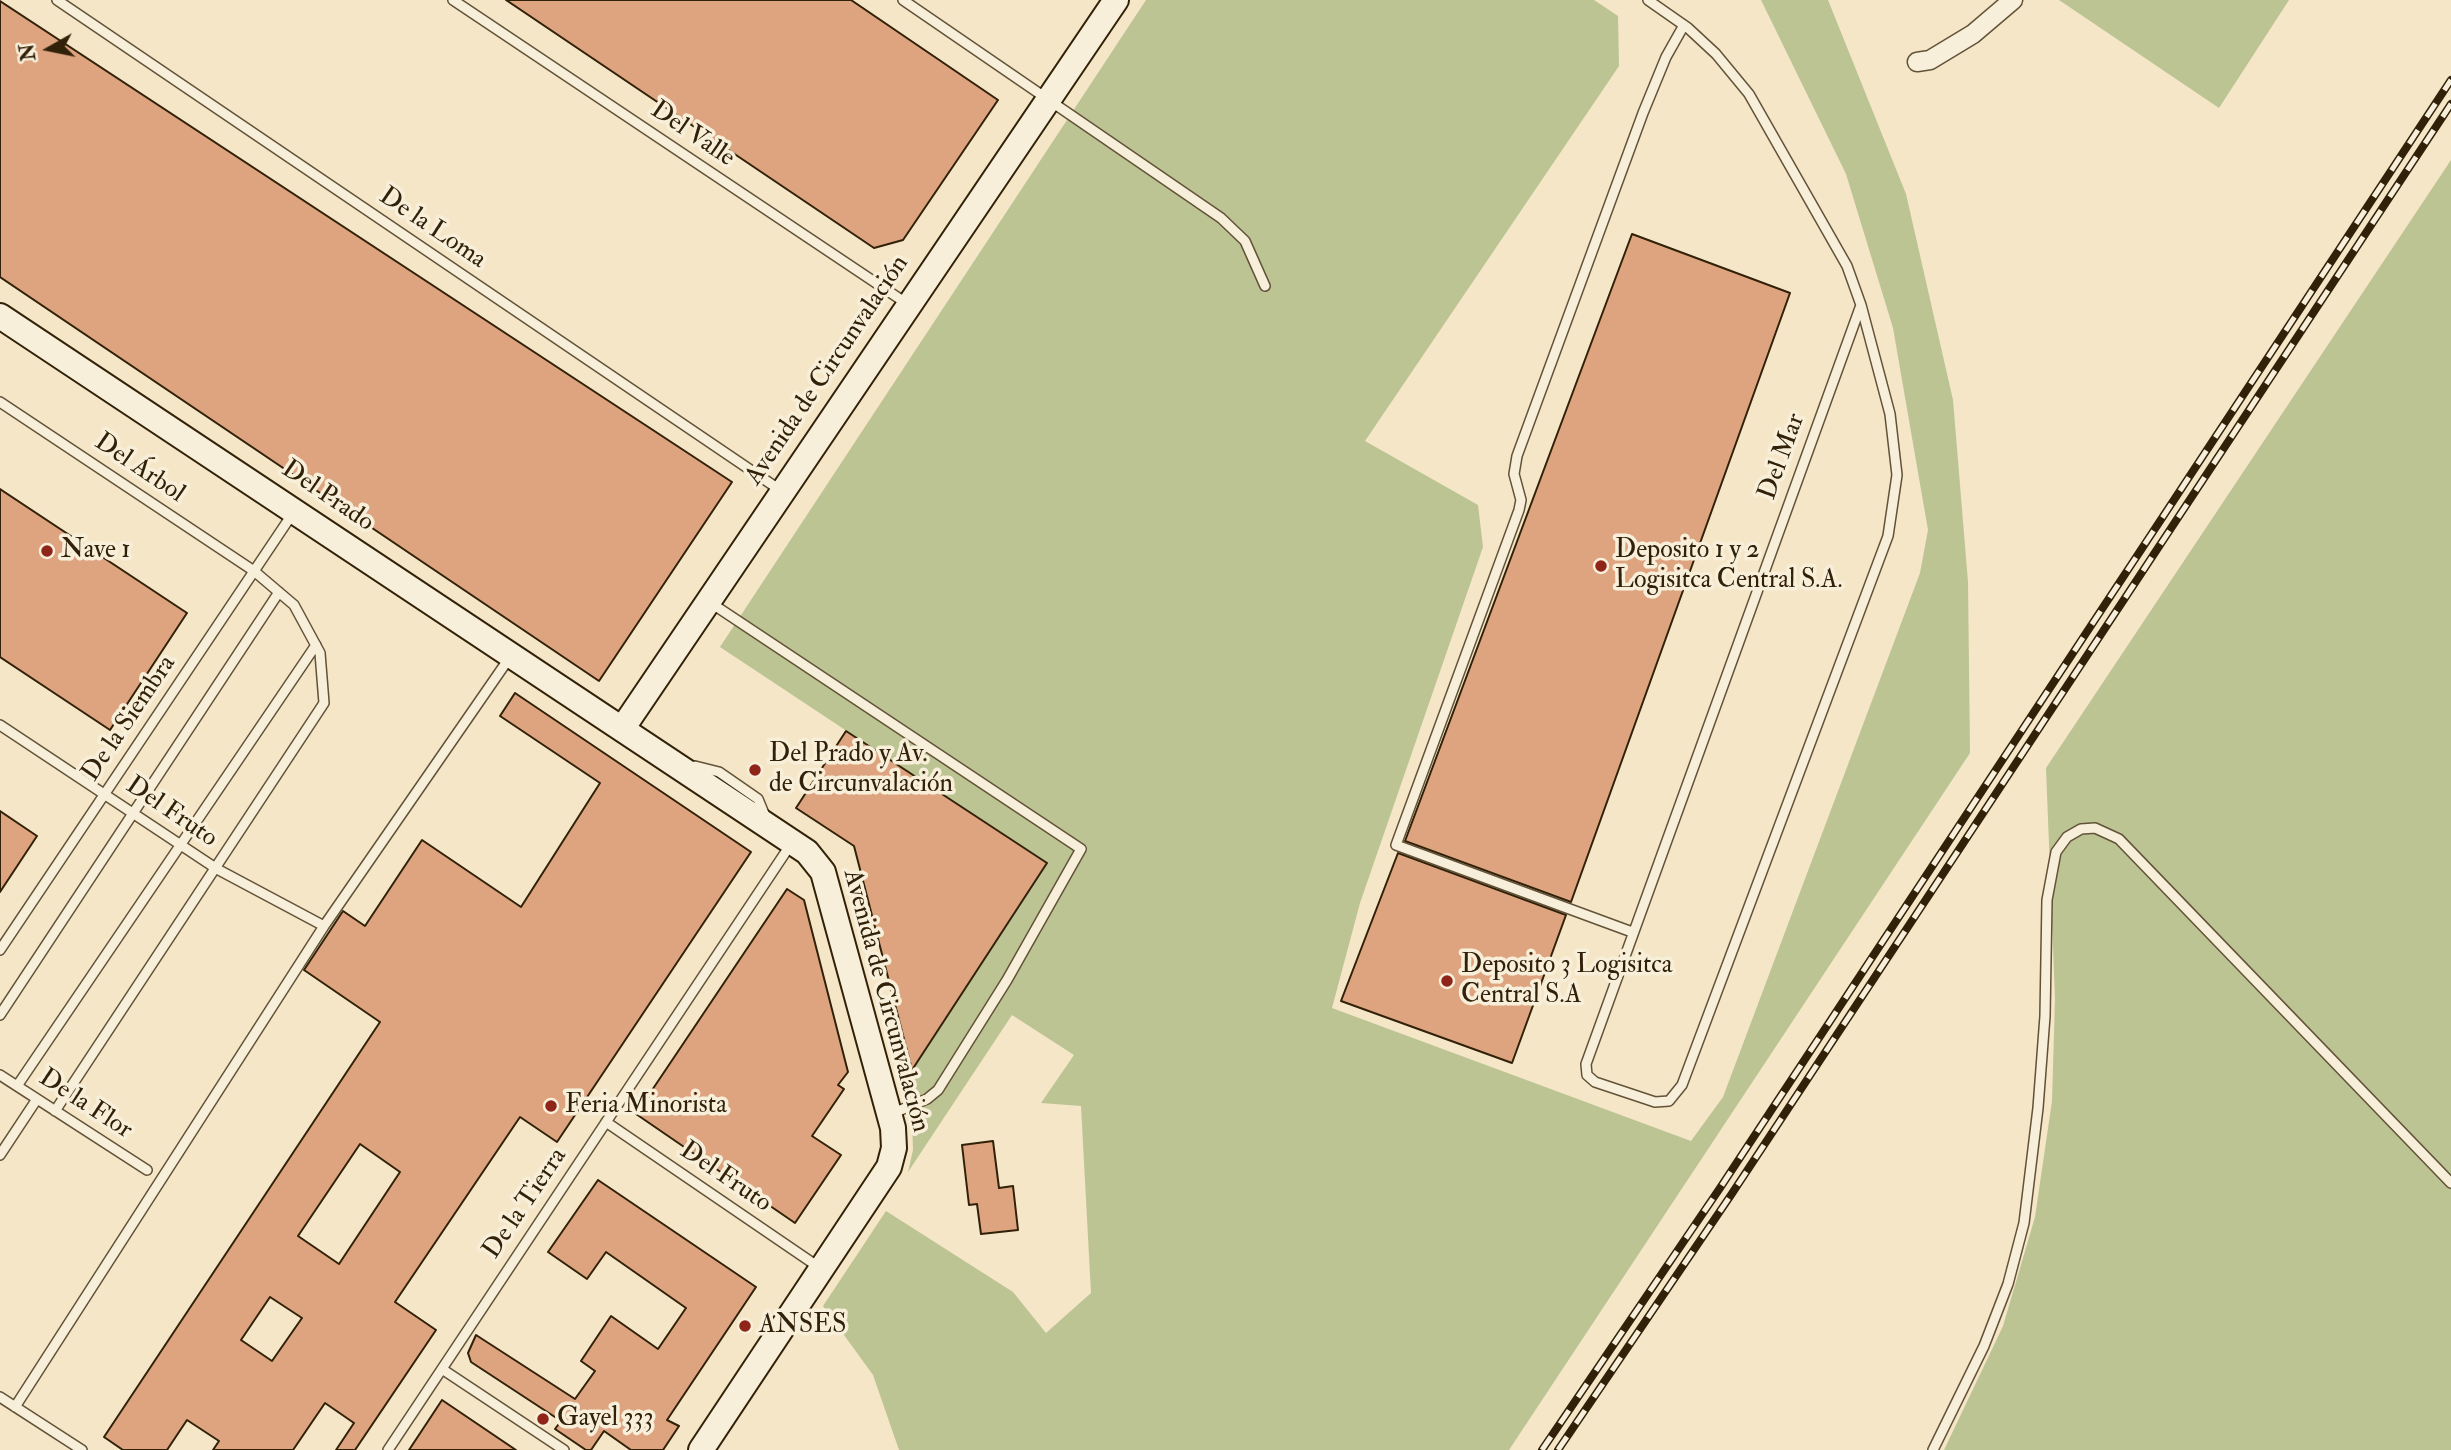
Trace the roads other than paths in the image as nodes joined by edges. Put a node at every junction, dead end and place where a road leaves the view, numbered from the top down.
1 (57, 0) edge
2 (453, 0) edge
3 (903, 0) edge
4 (1116, 0) edge
5 (1648, 0) edge
6 (2013, 0) edge
7 (1684, 25) junction
8 (1917, 62) dead end
9 (1048, 97) junction
10 (1265, 286) dead end
11 (908, 304) junction
12 (1861, 305) junction
13 (0, 316) edge
14 (0, 402) edge
15 (783, 492) junction
16 (294, 511) junction
17 (254, 571) junction
18 (279, 592) junction
19 (709, 602) junction
20 (316, 645) junction
21 (511, 656) junction
22 (0, 725) edge
23 (622, 729) junction
24 (104, 794) junction
25 (135, 815) junction
26 (792, 842) junction
27 (182, 846) junction
28 (217, 869) junction
29 (324, 926) junction
30 (1632, 932) junction
31 (0, 950) edge
32 (0, 1015) edge
33 (0, 1075) edge
34 (17, 1086) junction
35 (37, 1099) junction
36 (55, 1111) junction
37 (890, 1114) junction
38 (606, 1122) junction
39 (0, 1155) edge
40 (147, 1170) dead end
41 (2451, 1183) edge
42 (821, 1269) junction
43 (442, 1368) junction
44 (0, 1397) edge
45 (15, 1407) junction
46 (82, 1450) edge
47 (388, 1450) edge
48 (564, 1450) edge
49 (701, 1450) edge
50 (1933, 1450) edge

1 - 15 lane, De la Loma
2 - 11 lane, Del Valle
3 - 9 lane
4 - 9 street, Avenida de Circunvalación
5 - 7 lane
6 - 8 street
7 - 12 lane
7 - 30 lane
9 - 10 lane
9 - 11 street, Avenida de Circunvalación
11 - 15 street, Avenida de Circunvalación
12 - 30 lane, Del Mar
12 - 30 lane, Del Mar
13 - 16 street, Del Prado
14 - 17 lane, Del Árbol
15 - 19 street, Avenida de Circunvalación
16 - 17 lane, De la Siembra
16 - 21 street, Del Prado
17 - 18 lane, Del Árbol
17 - 24 lane, De la Siembra
18 - 20 lane, Del Árbol
18 - 25 lane
19 - 23 street, Avenida de Circunvalación
19 - 37 lane
20 - 27 lane
20 - 28 lane, Del Árbol
21 - 23 street, Del Prado
21 - 29 lane
22 - 24 lane, Del Fruto
23 - 26 street, Avenida de Circunvalación
24 - 25 lane, Del Fruto
24 - 31 lane, De la Siembra
25 - 27 lane, Del Fruto
25 - 32 lane
26 - 37 street, Avenida de Circunvalación
26 - 38 lane, De la Tierra
27 - 28 lane, Del Fruto
27 - 34 lane
28 - 29 lane, Del Fruto
28 - 36 lane, Del Árbol
29 - 45 lane
33 - 34 lane, De la Flor
34 - 35 lane, De la Flor
35 - 36 lane, De la Flor
35 - 39 lane
36 - 40 lane, De la Flor
37 - 42 street, Avenida de Circunvalación
38 - 42 lane, Del Fruto
38 - 43 lane, De la Tierra
41 - 50 lane
42 - 49 street, Avenida de Circunvalación
43 - 47 lane, De la Tierra
43 - 48 lane
44 - 45 lane
45 - 46 lane

